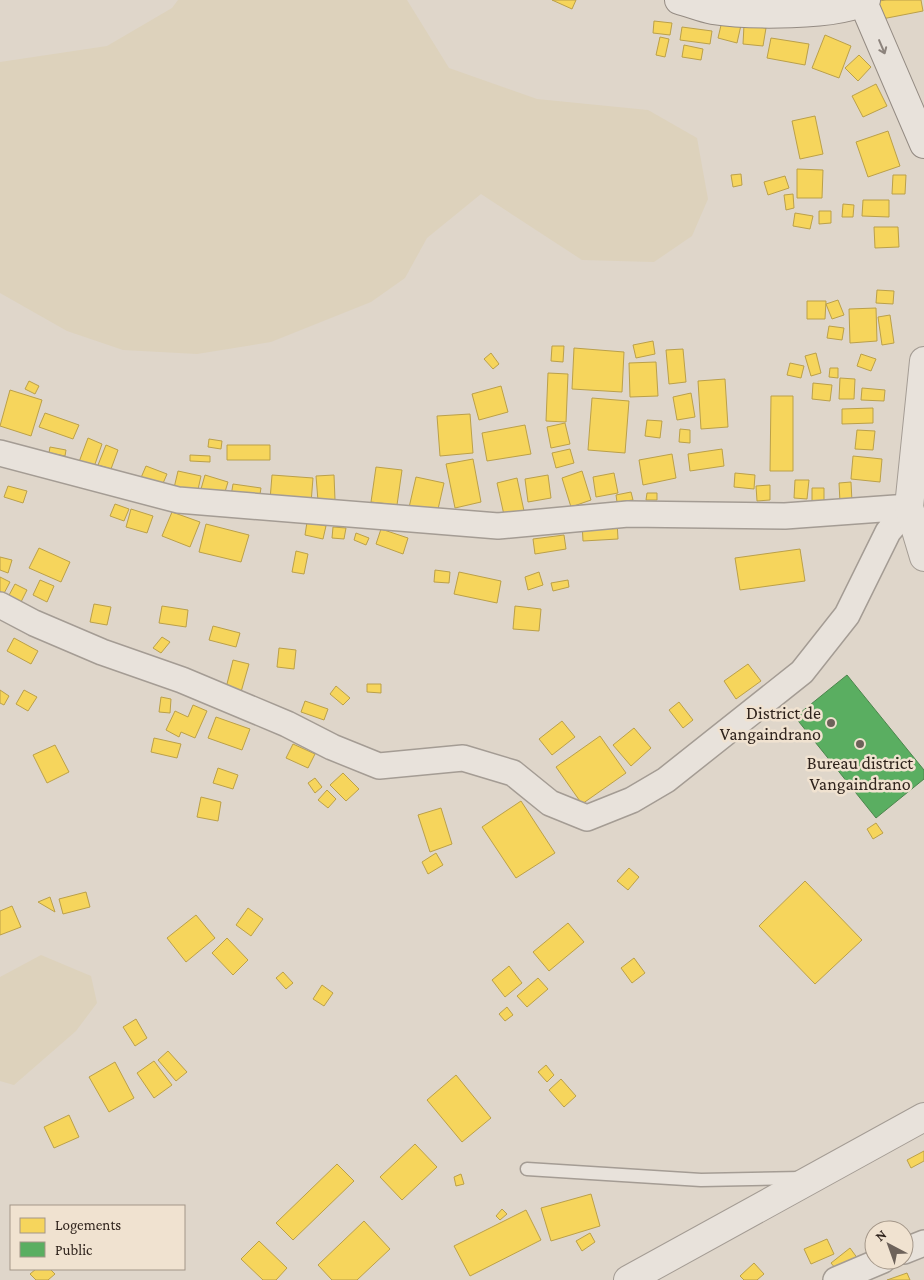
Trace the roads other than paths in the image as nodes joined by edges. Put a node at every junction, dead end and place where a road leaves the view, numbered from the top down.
1 (679, 0) edge
2 (864, 1) edge
3 (924, 144) edge
4 (924, 361) edge
5 (0, 453) edge
6 (909, 507) junction
7 (924, 557) edge
8 (0, 605) edge
9 (924, 1117) edge
10 (527, 1169) dead end
11 (815, 1177) junction
12 (864, 1268) edge
13 (628, 1280) edge
14 (836, 1280) edge

1 - 2 street
2 -> 3 street
4 - 6 street
5 - 6 street
6 - 7 street
6 - 8 street
9 - 11 street
10 - 11 lane
11 - 13 street
12 - 14 street

